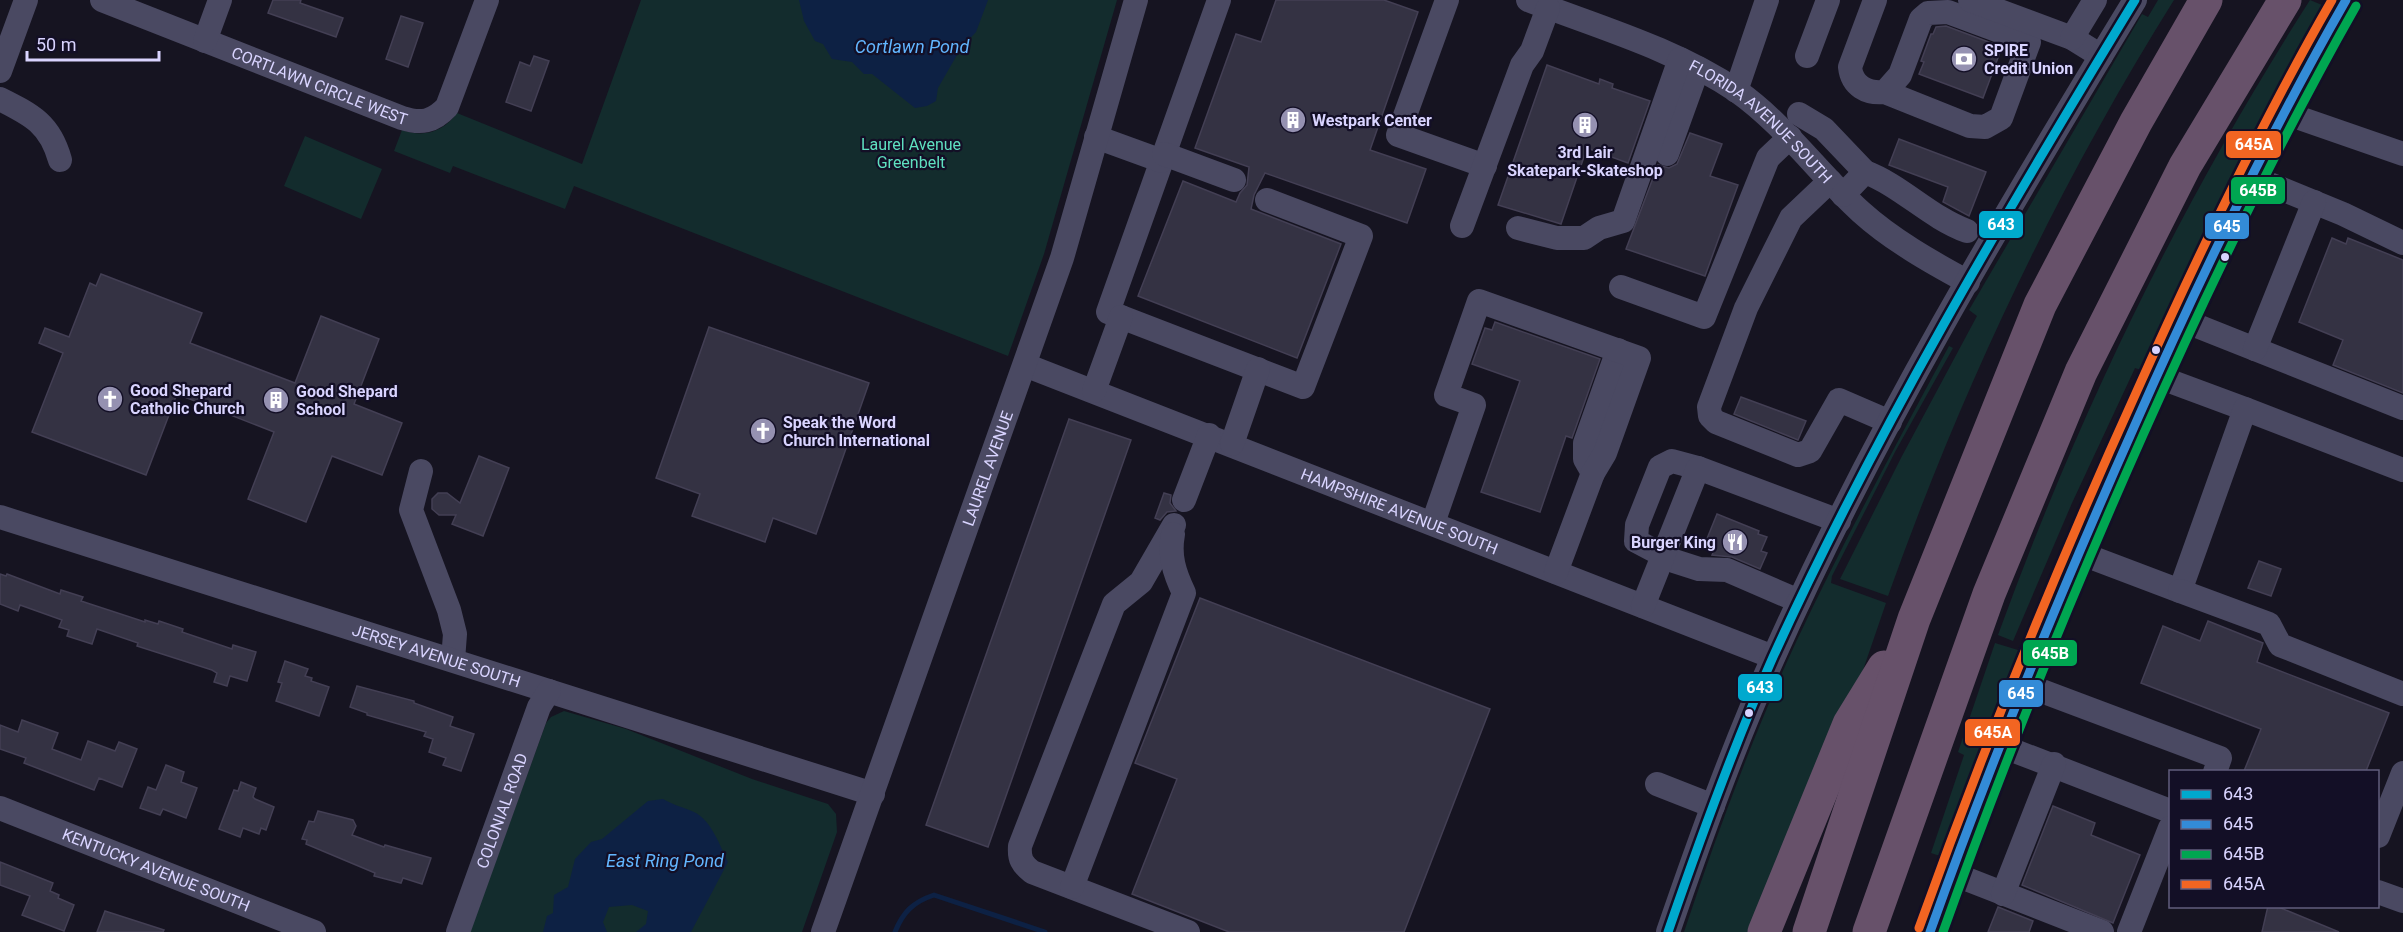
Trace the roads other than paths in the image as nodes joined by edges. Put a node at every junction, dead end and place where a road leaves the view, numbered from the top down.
1 (26, 0) edge
2 (102, 0) edge
3 (220, 0) edge
4 (486, 0) edge
5 (1136, 0) edge
6 (1219, 0) edge
7 (1447, 0) edge
8 (1767, 0) edge
9 (1828, 0) edge
10 (1875, 0) edge
11 (1971, 0) edge
12 (2095, 0) edge
13 (2135, 0) edge
14 (2208, 0) edge
15 (2285, 0) edge
16 (2346, 0) edge
17 (1546, 4) edge
18 (2032, 33) junction
19 (2072, 38) junction
20 (205, 41) junction
21 (1806, 56) dead end
22 (2101, 56) junction
23 (1689, 64) junction
24 (0, 71) edge
25 (1736, 91) junction
26 (1885, 92) junction
27 (0, 99) edge
28 (2282, 112) junction
29 (1799, 114) dead end
30 (1096, 137) junction
31 (1790, 137) junction
32 (1667, 154) dead end
33 (2403, 154) edge
34 (1163, 157) junction
35 (60, 160) dead end
36 (1485, 166) junction
37 (1865, 172) junction
38 (2250, 176) junction
39 (1234, 180) dead end
40 (1837, 188) junction
41 (1267, 200) dead end
42 (2314, 202) junction
43 (1462, 226) dead end
44 (1518, 228) dead end
45 (1967, 231) dead end
46 (2403, 243) edge
47 (1968, 282) junction
48 (1622, 287) dead end
49 (1121, 317) junction
50 (2182, 321) junction
51 (2255, 350) junction
52 (1025, 365) junction
53 (1258, 369) junction
54 (2156, 376) junction
55 (1094, 391) junction
56 (2403, 408) edge
57 (2245, 409) junction
58 (1890, 422) junction
59 (1209, 435) junction
60 (1232, 444) junction
61 (1698, 468) junction
62 (2403, 470) edge
63 (421, 471) dead end
64 (1184, 500) dead end
65 (0, 517) edge
66 (1839, 521) junction
67 (1433, 524) junction
68 (2077, 552) junction
69 (1663, 556) junction
70 (1556, 572) junction
71 (2180, 591) junction
72 (1799, 601) junction
73 (1643, 606) junction
74 (1914, 619) junction
75 (1773, 657) junction
76 (453, 660) junction
77 (2023, 684) junction
78 (549, 691) junction
79 (2403, 694) edge
80 (1999, 745) junction
81 (2054, 765) junction
82 (2215, 770) edge
83 (2403, 773) edge
84 (1657, 784) dead end
85 (873, 794) junction
86 (1713, 806) junction
87 (0, 808) edge
88 (2169, 811) edge
89 (2169, 831) edge
90 (2379, 833) edge
91 (1951, 873) junction
92 (1072, 888) junction
93 (2379, 892) edge
94 (2003, 894) junction
95 (2403, 901) edge
96 (314, 932) edge
97 (458, 932) edge
98 (823, 932) edge
99 (1188, 932) edge
100 (1668, 932) edge
101 (1764, 932) edge
102 (1809, 932) edge
103 (1869, 932) edge
104 (1930, 932) edge
105 (2102, 932) edge
106 (2129, 932) edge

1 - 24 street
2 - 20 street, CORTLAWN CIRCLE WEST
3 - 20 street
4 - 20 street, CORTLAWN CIRCLE WEST
5 - 30 street, LAUREL AVENUE
6 - 34 street
7 - 36 street
8 - 25 street
9 - 21 street
10 - 26 street
11 - 18 street
12 - 19 street
13 - 22 street
14 - 74 highway
15 - 103 highway
16 - 28 street
17 - 23 street, FLORIDA AVENUE SOUTH
17 - 36 street
18 - 19 street
18 - 26 street
18 - 26 street
19 - 22 street
22 - 47 street
23 - 25 street, FLORIDA AVENUE SOUTH
23 - 32 street
23 - 44 street
25 - 31 street, FLORIDA AVENUE SOUTH
27 - 35 street
28 - 33 street
28 - 38 street
29 - 37 street
30 - 34 street
30 - 52 street, LAUREL AVENUE
31 - 40 street, FLORIDA AVENUE SOUTH
31 - 48 street
34 - 39 street
34 - 49 street
36 - 43 street
37 - 40 street
37 - 45 street
38 - 42 street
38 - 50 street
40 - 47 street, FLORIDA AVENUE SOUTH
40 - 58 street
41 - 53 street
42 - 46 street
42 - 51 street
47 - 58 street
49 - 53 street
49 - 55 street
50 - 51 street
50 - 54 street
51 - 56 street
52 - 55 street, HAMPSHIRE AVENUE SOUTH
52 - 85 street, LAUREL AVENUE
53 - 60 street
54 - 57 street
54 - 68 street
55 - 59 street, HAMPSHIRE AVENUE SOUTH
57 - 62 street
57 - 71 street
58 - 66 street
59 - 60 street, HAMPSHIRE AVENUE SOUTH
59 - 64 street
60 - 67 street, HAMPSHIRE AVENUE SOUTH
61 - 66 street
61 - 69 street
61 - 69 street
63 - 76 street
65 - 76 street, JERSEY AVENUE SOUTH
66 - 72 street
67 - 70 street, HAMPSHIRE AVENUE SOUTH
67 - 70 street
68 - 71 street
68 - 77 street
69 - 72 street
69 - 73 street
70 - 73 street, HAMPSHIRE AVENUE SOUTH
71 - 79 street
72 - 75 street
73 - 75 street, HAMPSHIRE AVENUE SOUTH
74 - 101 highway
74 - 102 highway
75 - 86 street
76 - 78 street, JERSEY AVENUE SOUTH
77 - 80 street
77 - 82 street
78 - 85 street, JERSEY AVENUE SOUTH
78 - 97 street, COLONIAL ROAD
80 - 81 street
80 - 91 street
81 - 88 street
81 - 94 street
83 - 90 street
84 - 86 street
85 - 98 street, LAUREL AVENUE
86 - 100 street
87 - 96 street, KENTUCKY AVENUE SOUTH
89 - 106 street
91 - 94 street
91 - 104 street
92 - 92 street
92 - 99 street
93 - 95 street
94 - 105 street

